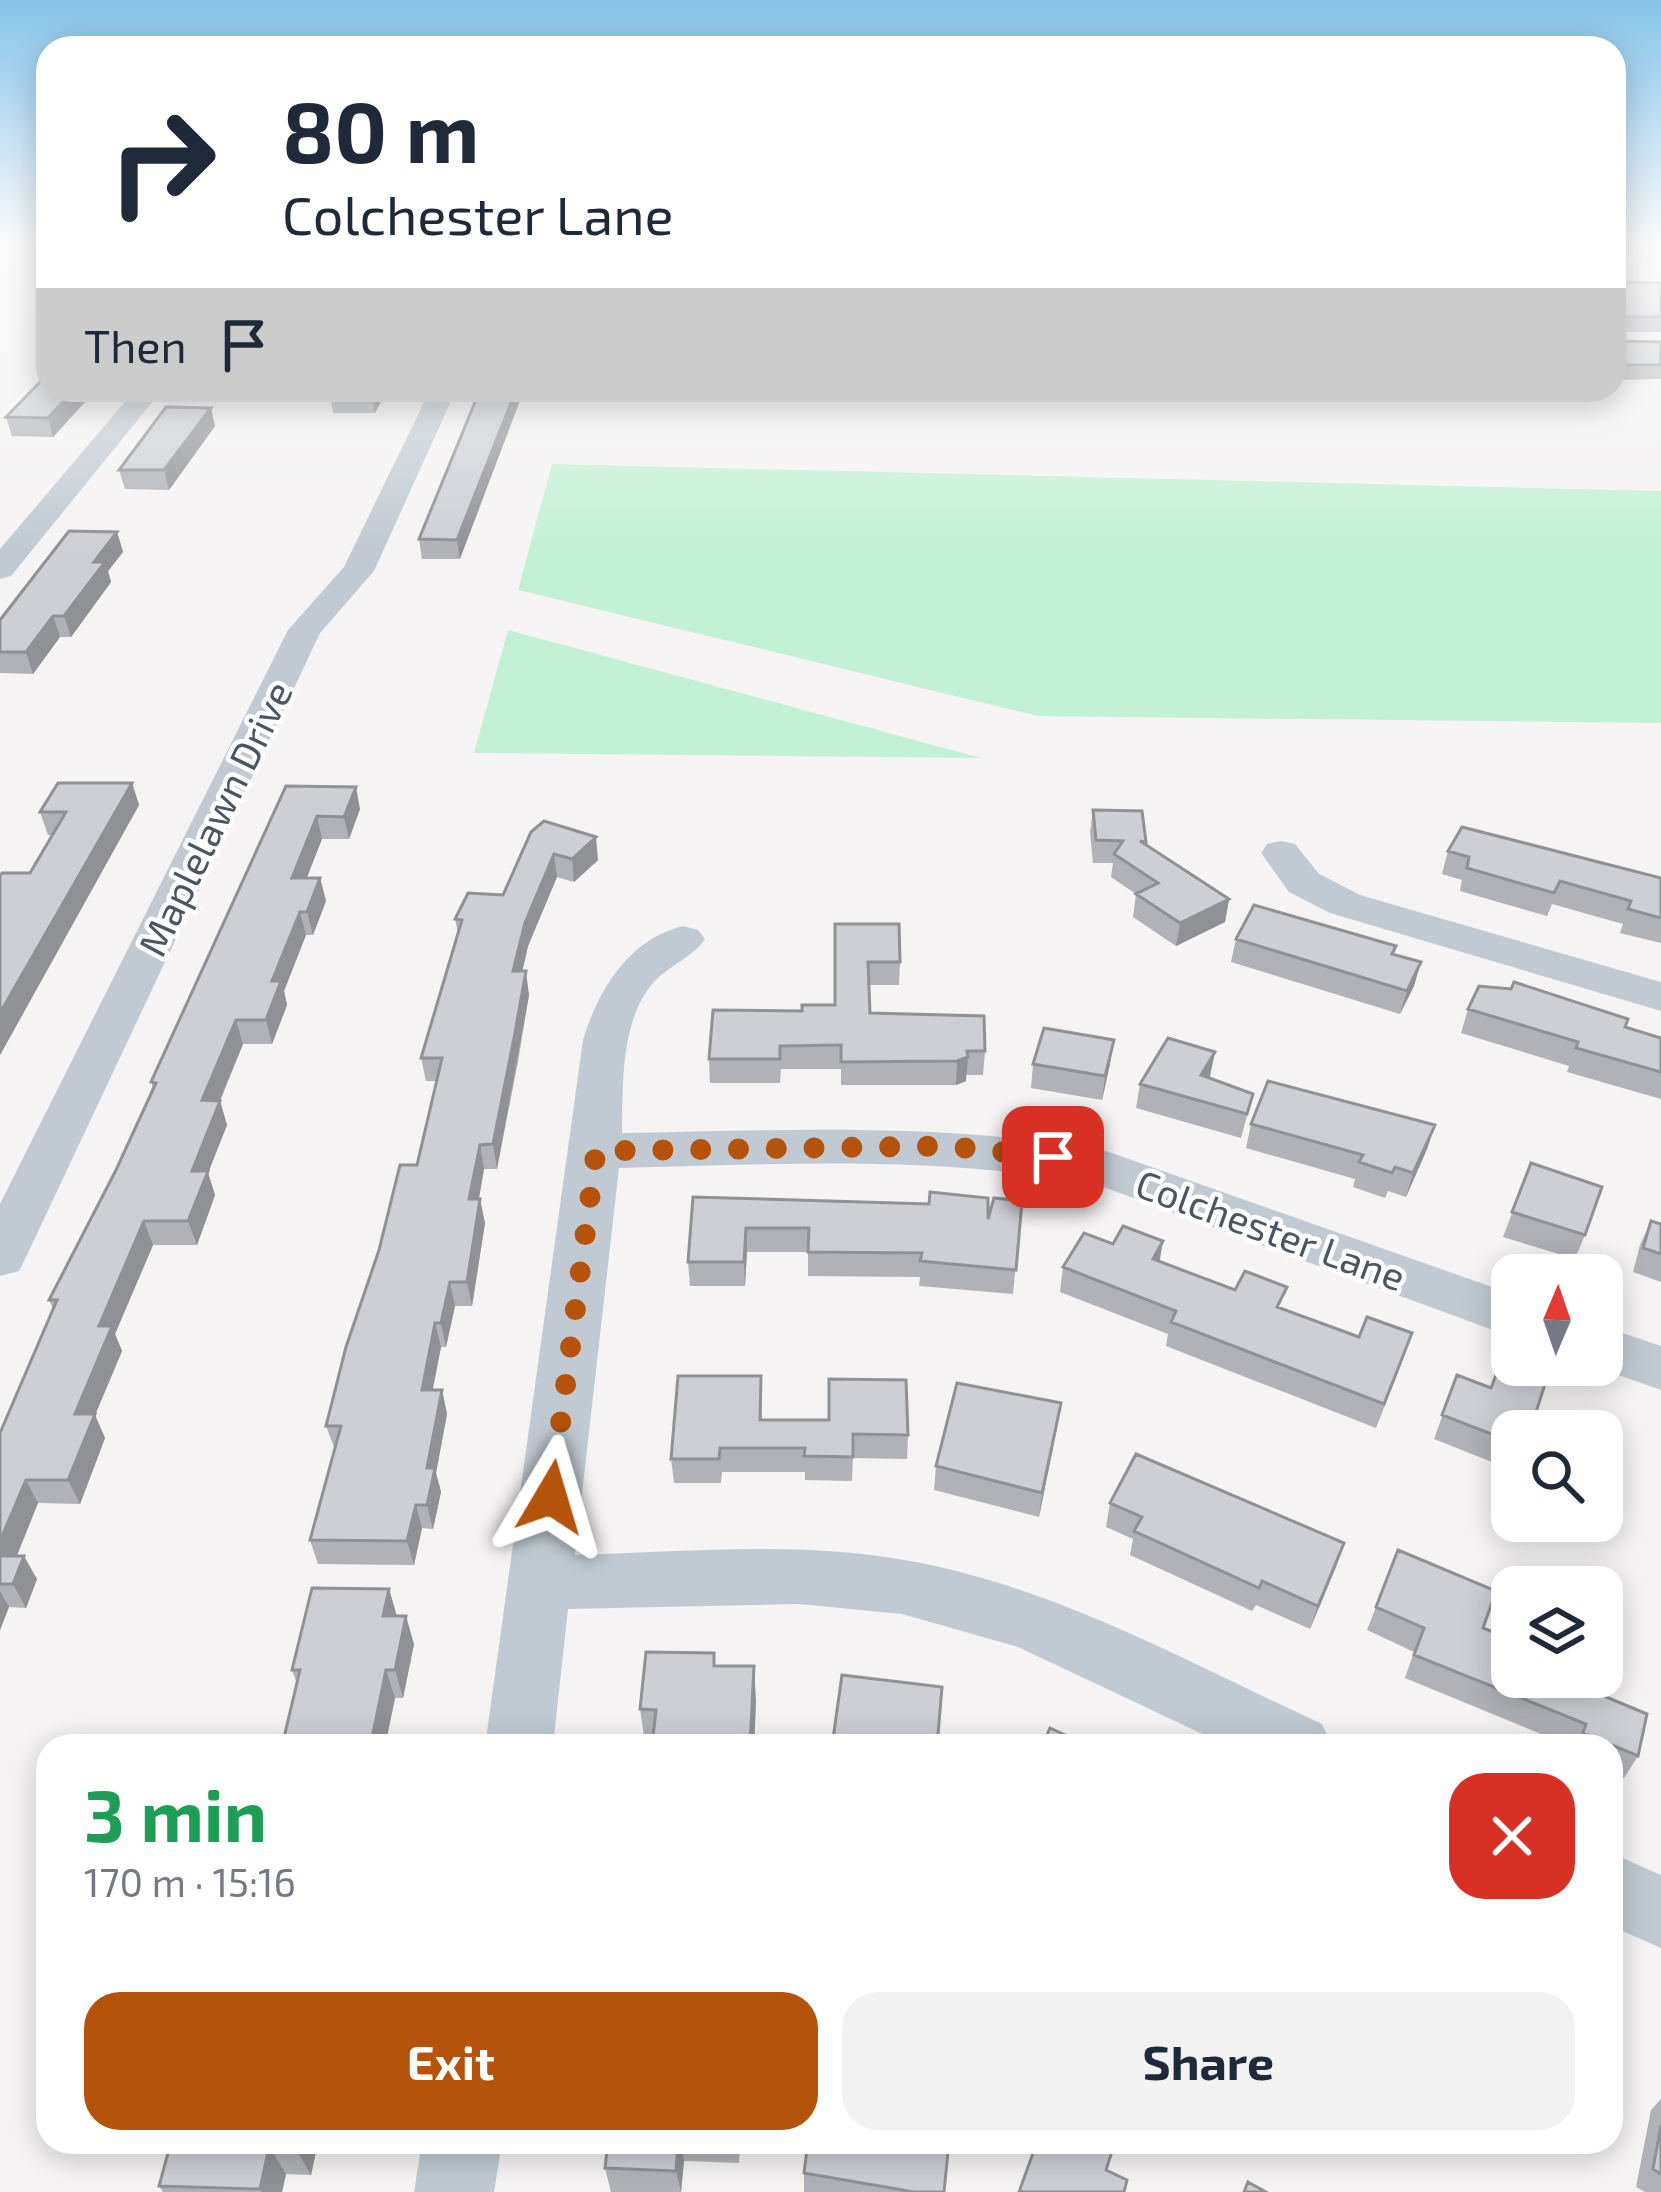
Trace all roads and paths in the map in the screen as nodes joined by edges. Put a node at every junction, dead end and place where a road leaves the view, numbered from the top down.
1 (139, 402) edge
2 (436, 402) edge
3 (0, 569) edge
4 (1281, 853) dead end
5 (683, 939) dead end
6 (1661, 998) edge
7 (596, 1151) junction
8 (0, 1257) edge
9 (1491, 1308) edge
10 (1623, 1354) edge
11 (1661, 1368) edge
12 (540, 1583) junction
13 (521, 1734) edge
14 (1272, 1734) edge
15 (1623, 1895) edge
16 (1661, 1912) edge
17 (460, 2154) edge
18 (454, 2192) edge

1 - 3 street
2 - 8 street, Maplelawn Drive
4 - 6 street
5 - 7 street
7 - 9 street, Colchester Lane
7 - 12 street
10 - 11 street
12 - 13 street
12 - 14 street
15 - 16 street
17 - 18 street

